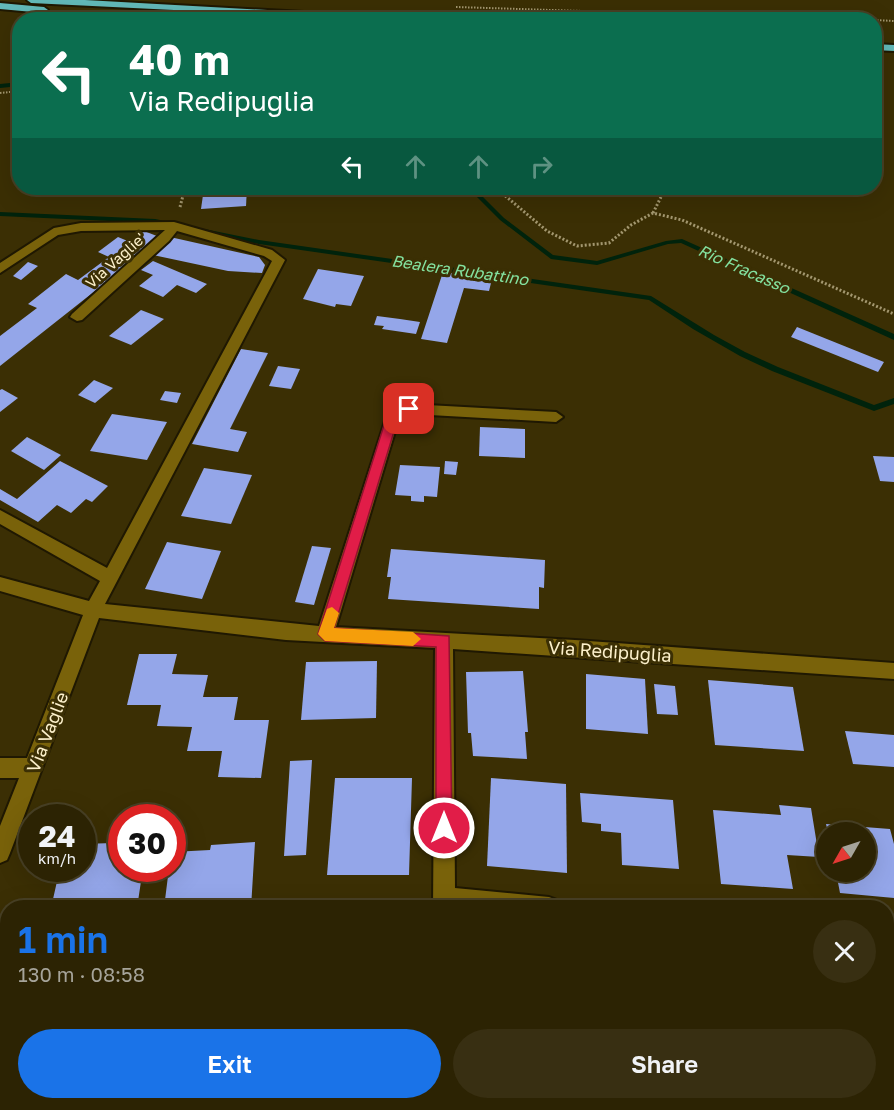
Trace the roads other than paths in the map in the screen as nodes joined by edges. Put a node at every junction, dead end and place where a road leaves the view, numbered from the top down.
1 (31, 0) edge
2 (0, 6) edge
3 (106, 12) edge
4 (279, 12) edge
5 (174, 226) junction
6 (0, 269) edge
7 (77, 317) dead end
8 (556, 417) dead end
9 (0, 516) edge
10 (110, 578) junction
11 (0, 584) edge
12 (93, 610) junction
13 (325, 634) junction
14 (444, 641) junction
15 (894, 671) edge
16 (0, 768) edge
17 (33, 768) junction
18 (0, 853) edge
19 (444, 900) edge

1 - 4 highway
2 - 3 highway
5 - 6 street
5 - 7 street, Via Vaglie'
5 - 10 street, Via Vaglie
8 - 13 street
9 - 10 street
10 - 12 street, Via Vaglie
11 - 12 street, Via Redipuglia
12 - 13 street, Via Redipuglia
12 - 17 street, Via Vaglie
13 - 14 street, Via Redipuglia
14 - 15 street, Via Redipuglia
14 - 19 street
16 - 17 street
17 - 18 street, Via Vaglie

